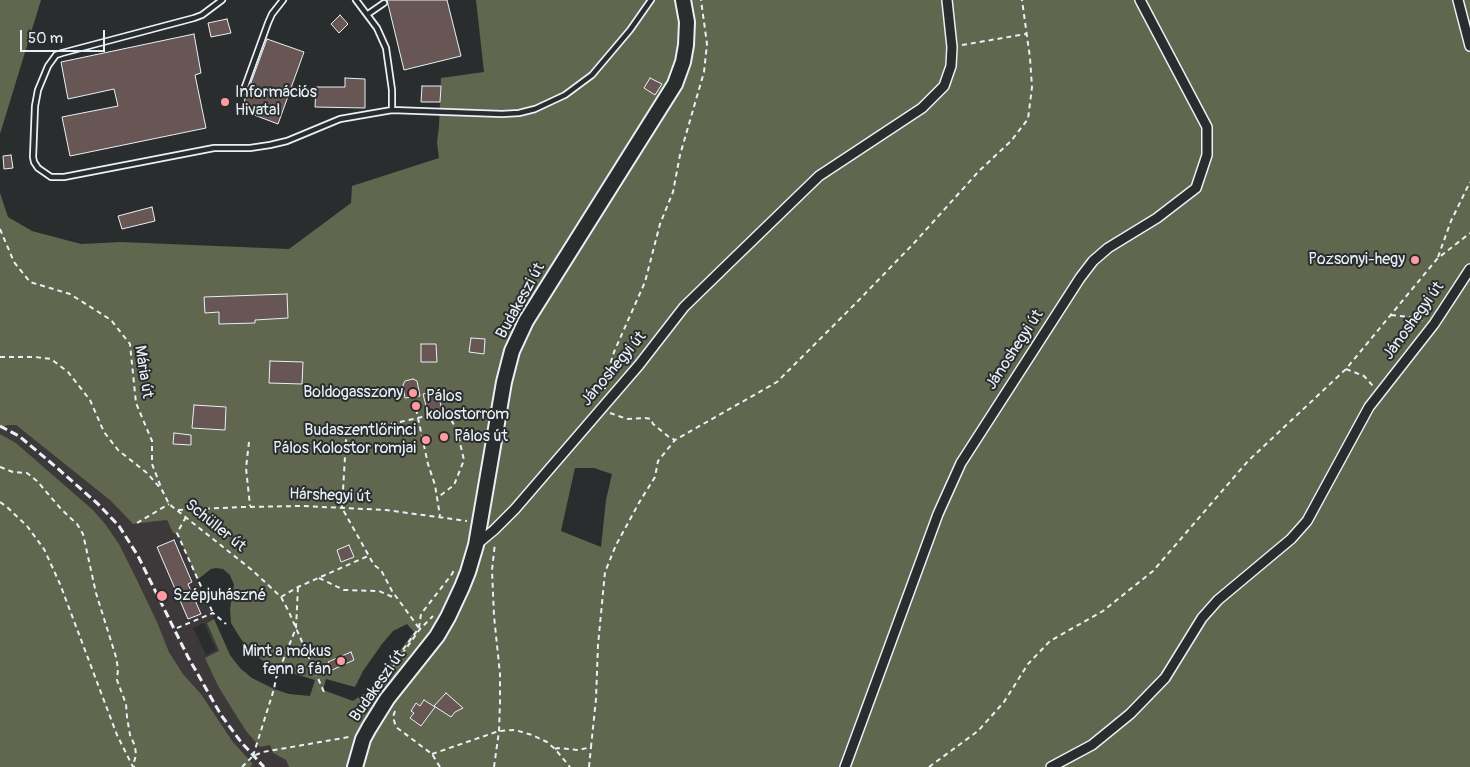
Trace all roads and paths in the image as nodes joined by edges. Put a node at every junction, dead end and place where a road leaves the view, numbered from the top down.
1 (222, 0) edge
2 (283, 0) edge
3 (356, 0) edge
4 (651, 0) edge
5 (683, 0) edge
6 (701, 0) edge
7 (947, 0) edge
8 (1022, 0) edge
9 (1140, 0) edge
10 (1458, 0) edge
11 (384, 3) dead end
12 (368, 14) junction
13 (1026, 34) junction
14 (1470, 46) edge
15 (952, 47) junction
16 (243, 92) dead end
17 (392, 110) junction
18 (1470, 182) edge
19 (0, 230) edge
20 (1470, 233) edge
21 (1438, 259) junction
22 (1470, 269) edge
23 (1391, 315) junction
24 (1434, 324) junction
25 (0, 357) edge
26 (1346, 369) junction
27 (1379, 393) junction
28 (416, 409) dead end
29 (601, 409) junction
30 (418, 418) junction
31 (675, 440) junction
32 (249, 442) dead end
33 (0, 467) edge
34 (162, 490) junction
35 (437, 498) junction
36 (0, 502) edge
37 (169, 504) junction
38 (250, 506) junction
39 (342, 508) junction
40 (178, 510) junction
41 (440, 516) junction
42 (186, 517) junction
43 (138, 523) dead end
44 (480, 523) junction
45 (494, 530) junction
46 (476, 545) junction
47 (368, 556) junction
48 (318, 578) junction
49 (298, 587) junction
50 (281, 597) junction
51 (397, 599) junction
52 (213, 613) junction
53 (226, 624) dead end
54 (177, 628) dead end
55 (296, 628) junction
56 (324, 692) dead end
57 (397, 706) dead end
58 (364, 707) dead end
59 (499, 731) junction
60 (349, 737) dead end
61 (591, 747) junction
62 (555, 749) junction
63 (432, 754) junction
64 (253, 756) junction
65 (134, 767) edge
66 (242, 767) edge
67 (355, 767) edge
68 (440, 767) edge
69 (494, 767) edge
70 (570, 767) edge
71 (589, 767) edge
72 (845, 767) edge
73 (929, 767) edge
74 (1051, 767) edge

1 - 17 lane
2 - 16 lane
3 - 12 lane
4 - 17 lane
5 - 44 main road, Budakeszi út
6 - 29 path
7 - 15 street, Jánoshegyi út
8 - 13 path
9 - 72 street, Jánoshegyi út
10 - 14 street
11 - 12 lane
12 - 17 lane
13 - 15 path
13 - 31 path
15 - 29 street, Jánoshegyi út
18 - 21 path
19 - 34 path, Mária út
20 - 21 path
21 - 23 path
22 - 24 street, Jánoshegyi út
23 - 24 path
23 - 26 path
24 - 27 street, Jánoshegyi út
25 - 34 path, Schüller út
26 - 27 path
26 - 73 path
27 - 74 street, Jánoshegyi út
28 - 30 path
29 - 31 path
29 - 45 street, Jánoshegyi út
30 - 35 path
30 - 35 path
30 - 39 path
31 - 61 path
32 - 38 path
33 - 65 path
34 - 37 path, Schüller út
35 - 41 path
36 - 65 path
37 - 40 path, Schüller út
37 - 43 path
38 - 39 path, Hárshegyi út
38 - 40 path, Hárshegyi út
39 - 41 path, Hárshegyi út
39 - 47 path
40 - 42 path, Schüller út
41 - 44 path, Hárshegyi út
42 - 50 path, Schüller út
42 - 52 path
44 - 45 street
44 - 46 main road, Budakeszi út
45 - 46 street, Jánoshegyi út
45 - 59 path
46 - 67 main road, Budakeszi út
47 - 48 path
47 - 51 path
48 - 49 path
48 - 51 path
49 - 50 path
49 - 55 path
50 - 55 path, Schüller út
51 - 58 path
52 - 53 path
52 - 54 path
55 - 56 path, Schüller út
55 - 64 path
57 - 63 path
59 - 62 path
59 - 63 path
59 - 69 path
60 - 64 path
61 - 62 path
61 - 71 path
62 - 70 path
63 - 68 path
64 - 66 path

